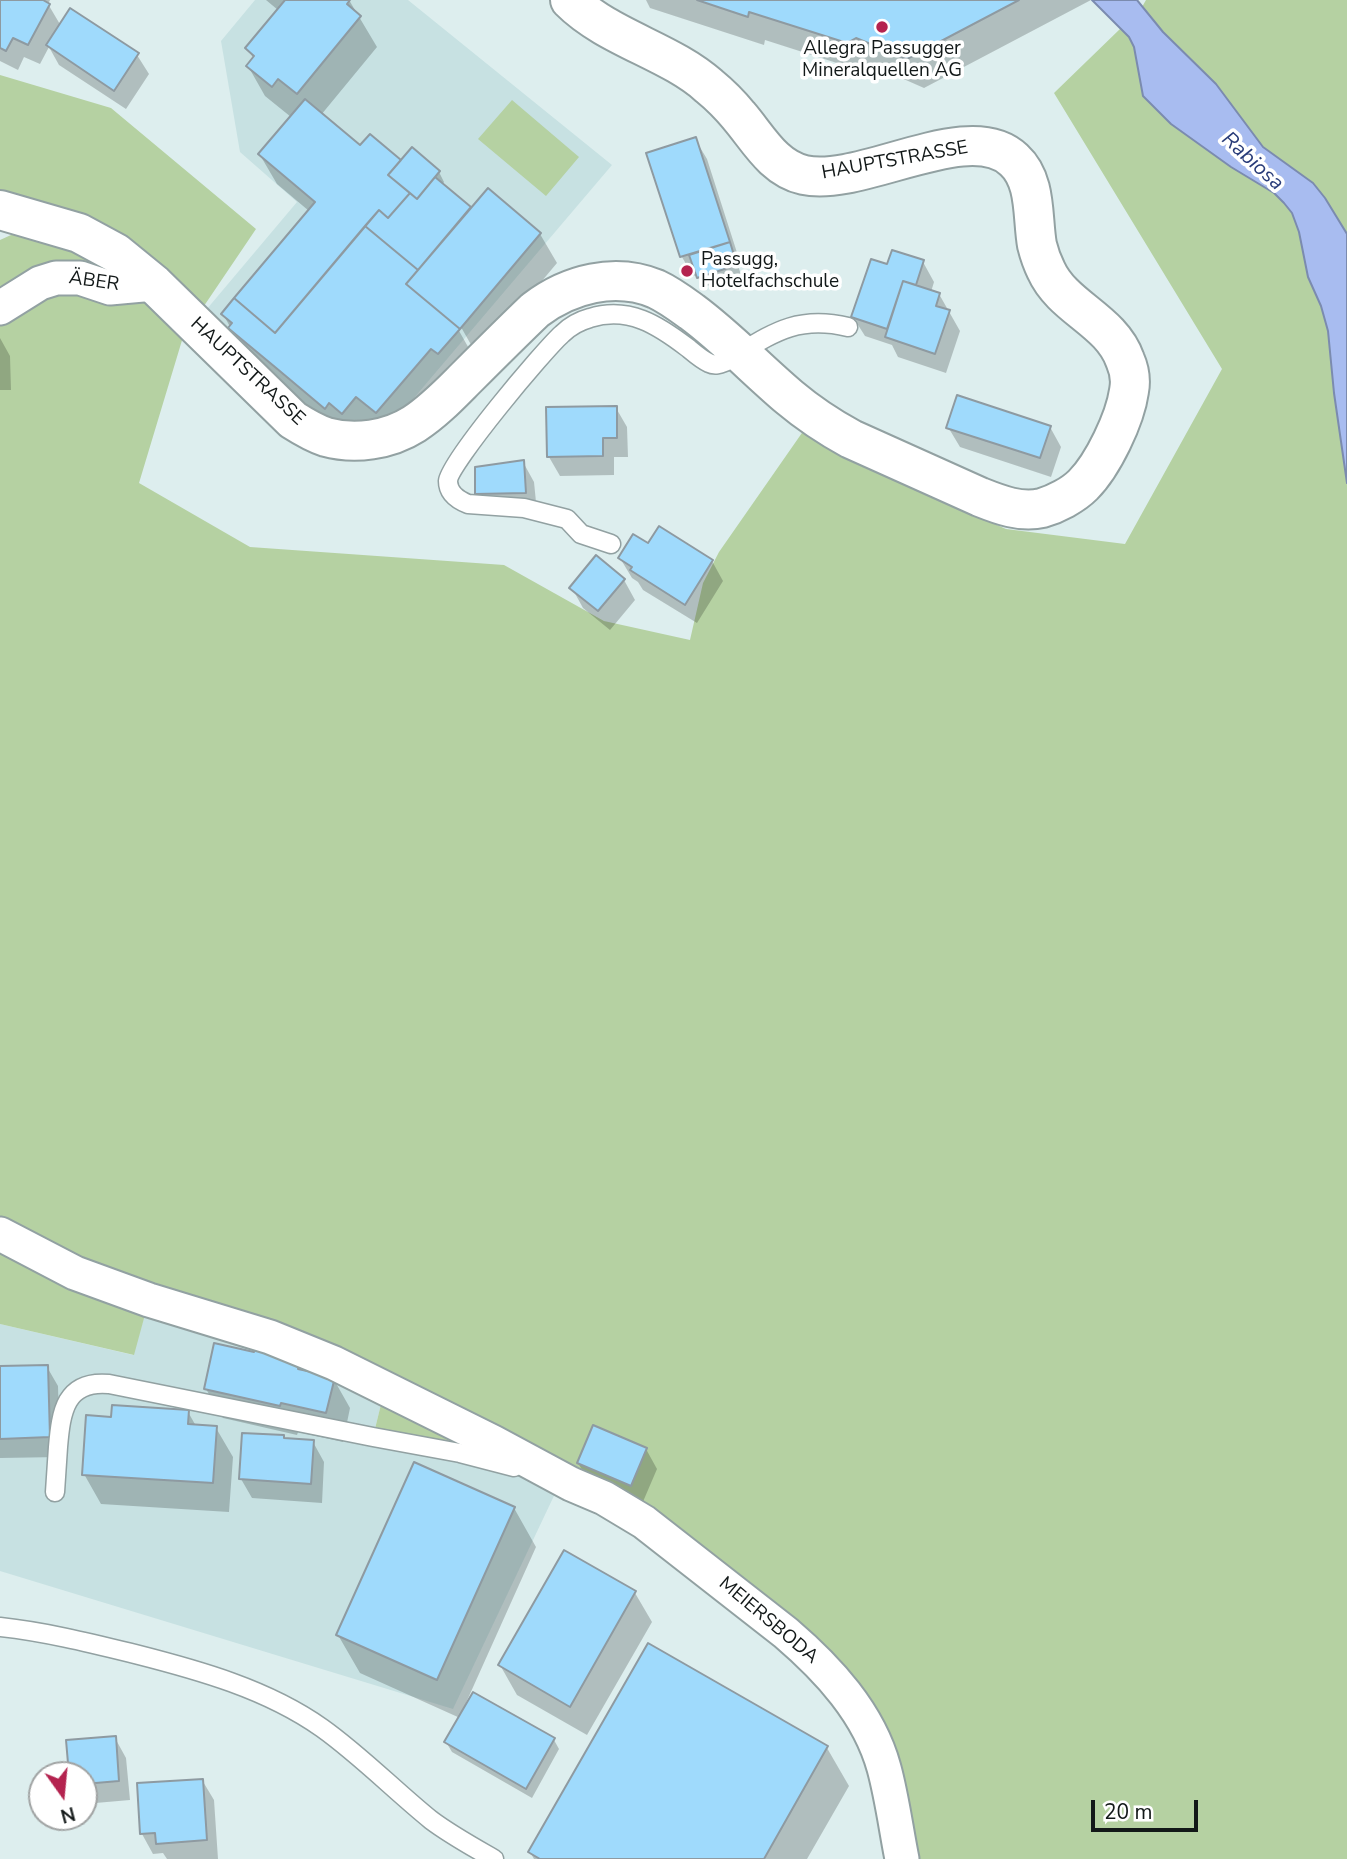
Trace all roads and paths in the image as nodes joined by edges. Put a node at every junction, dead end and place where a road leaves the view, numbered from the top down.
1 (570, 0) edge
2 (0, 210) edge
3 (154, 284) junction
4 (0, 308) edge
5 (848, 327) dead end
6 (741, 352) junction
7 (611, 544) dead end
8 (0, 1234) edge
9 (571, 1484) junction
10 (55, 1492) dead end
11 (0, 1627) edge
12 (494, 1859) edge
13 (902, 1859) edge

1 - 6 street, HAUPTSTRASSE
2 - 3 street, HAUPTSTRASSE
3 - 4 street, ÄBER
3 - 6 street, HAUPTSTRASSE
5 - 6 lane
6 - 7 lane
8 - 9 street, MEIERSBODA
9 - 10 lane
9 - 13 street, MEIERSBODA
11 - 12 lane

